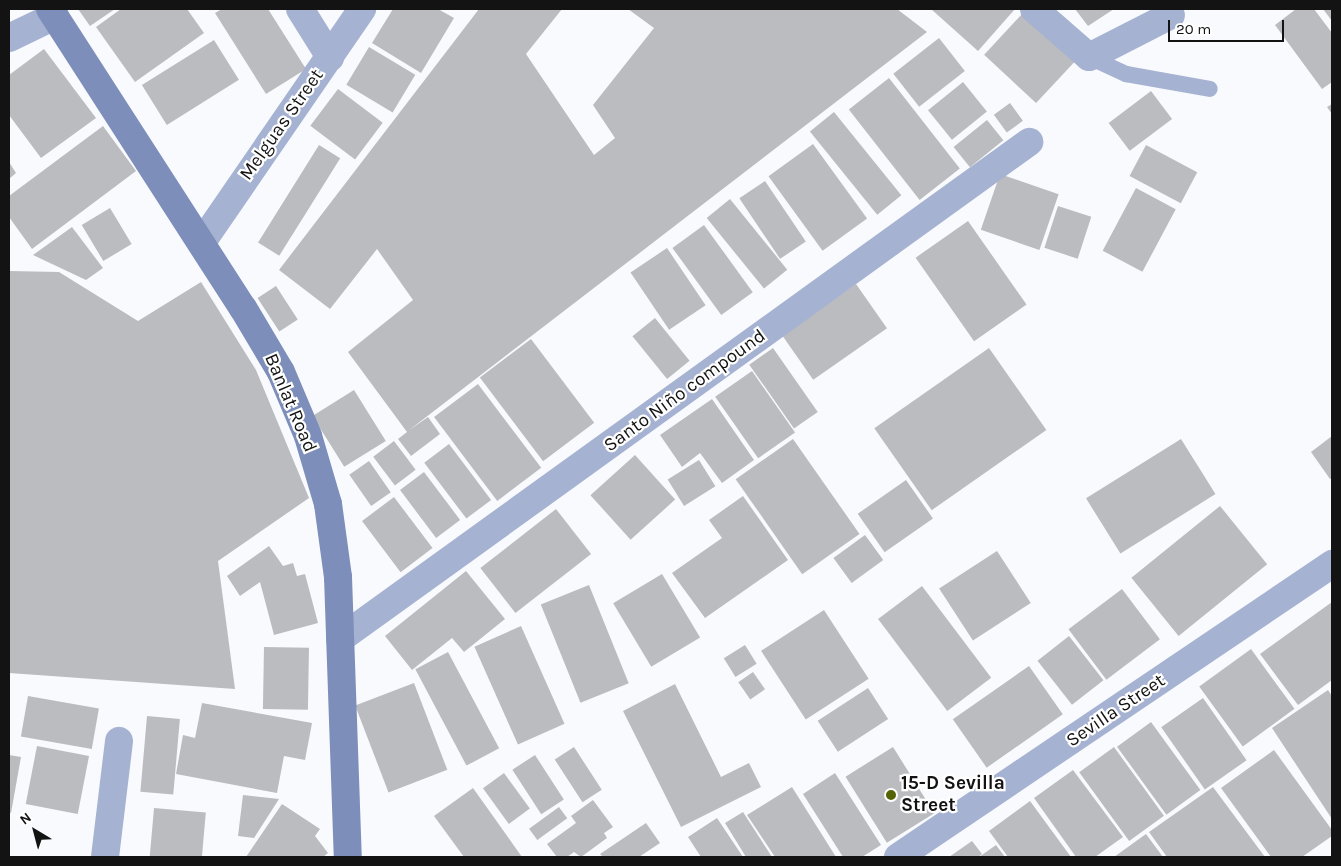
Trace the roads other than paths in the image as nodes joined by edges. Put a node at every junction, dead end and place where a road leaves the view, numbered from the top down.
1 (300, 9) edge
2 (362, 9) edge
3 (1034, 9) edge
4 (52, 13) edge
5 (1171, 15) dead end
6 (9, 38) edge
7 (330, 56) junction
8 (1089, 57) junction
9 (1210, 89) dead end
10 (1029, 142) dead end
11 (202, 242) junction
12 (1332, 564) edge
13 (340, 639) junction
14 (119, 741) dead end
15 (105, 857) edge
16 (348, 857) edge
17 (898, 857) edge

1 - 7 street
2 - 7 street, Melguas Street
3 - 8 street
4 - 6 street
4 - 11 street, Banlat Road
5 - 8 street
7 - 11 street, Melguas Street
8 - 9 lane
10 - 13 street, Santo Niño compound
11 - 13 street, Banlat Road
12 - 17 street, Sevilla Street
13 - 16 street, Banlat Road
14 - 15 street

